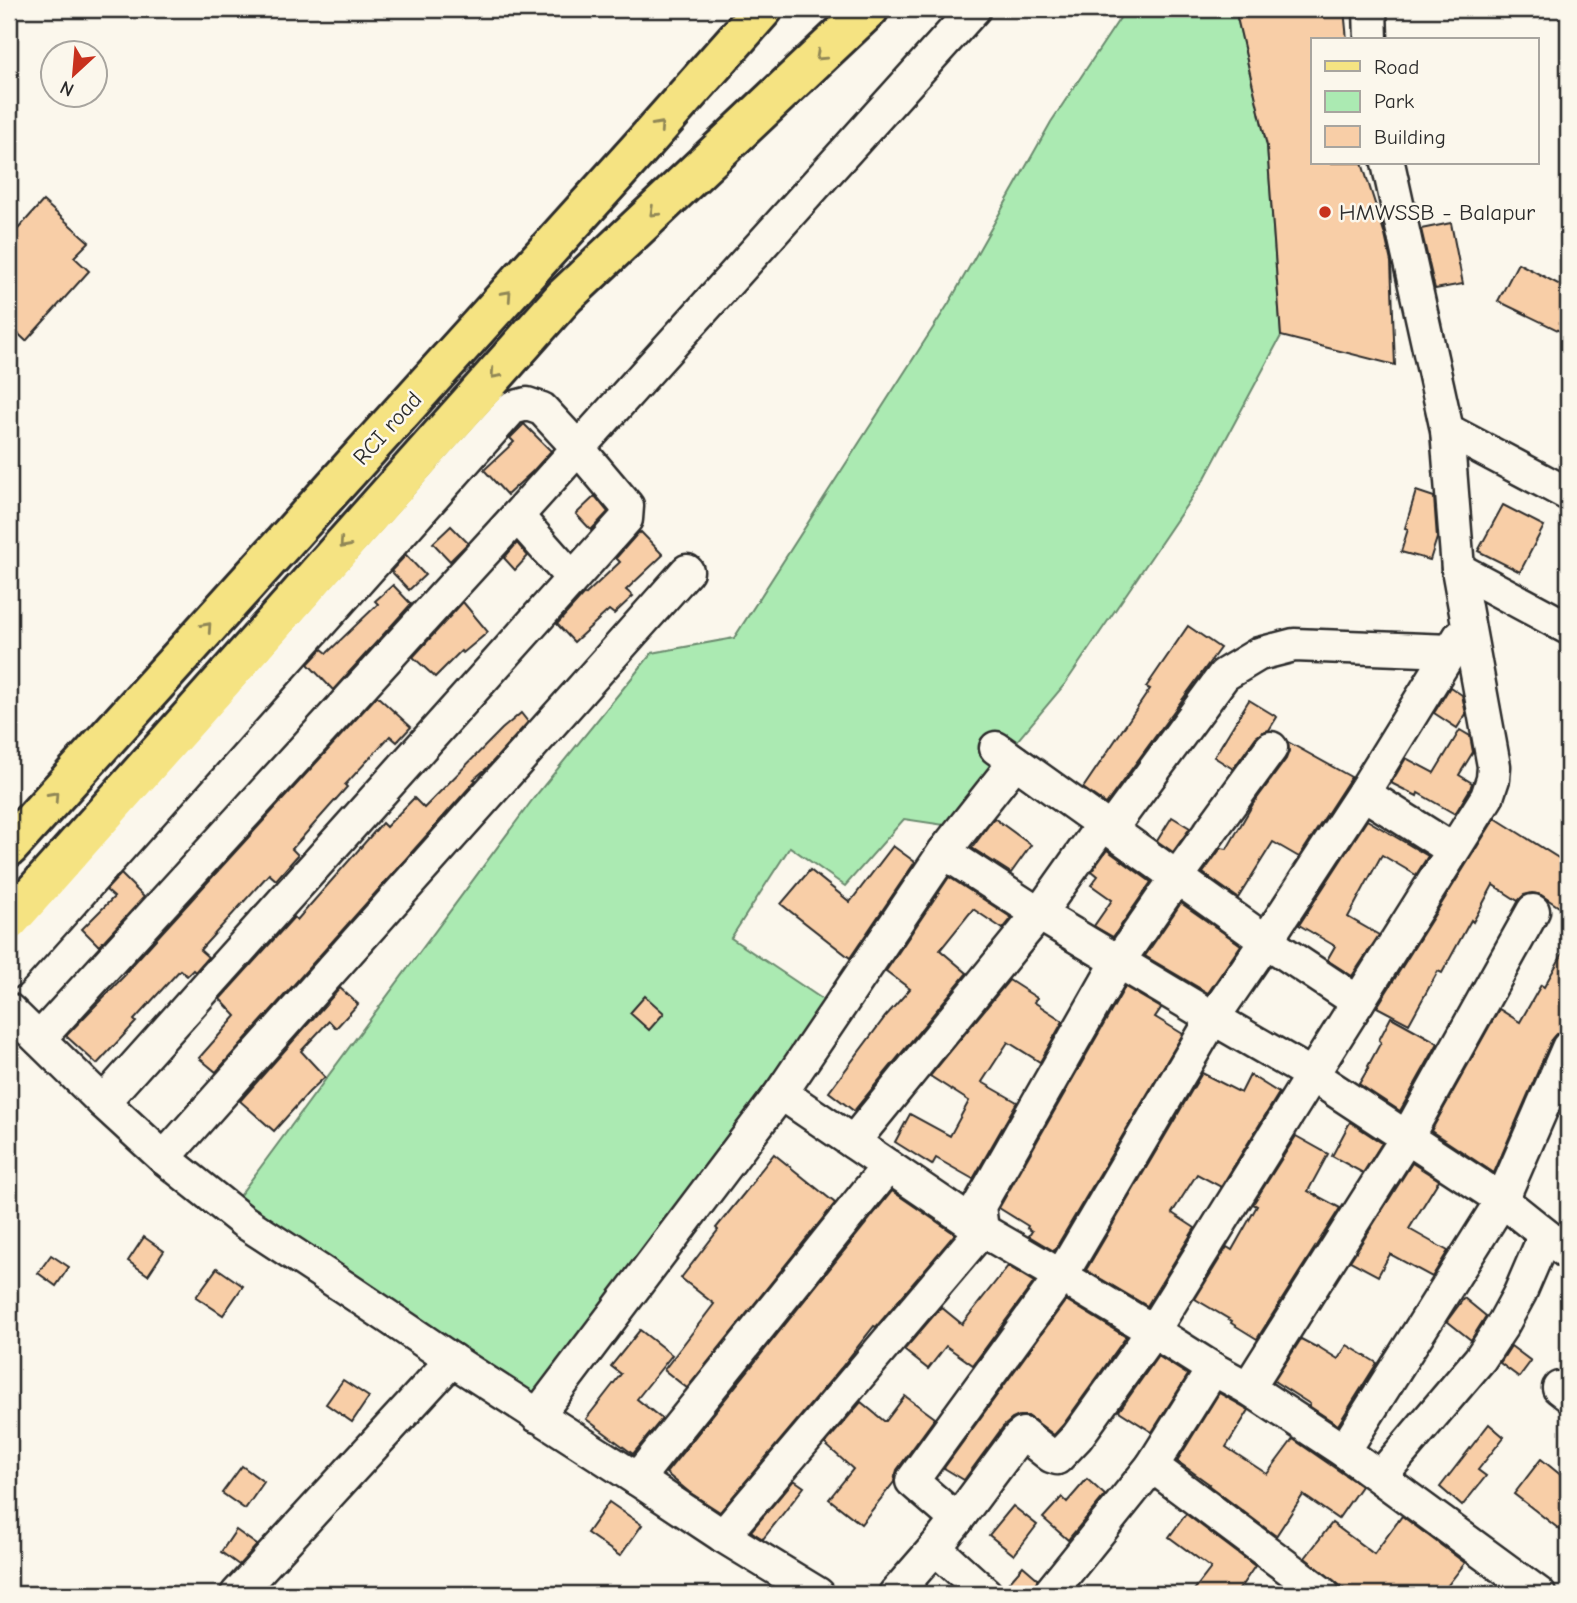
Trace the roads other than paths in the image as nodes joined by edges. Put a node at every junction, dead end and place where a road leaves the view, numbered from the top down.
1 (763, 9) edge
2 (869, 9) edge
3 (974, 9) edge
4 (1370, 9) edge
5 (1371, 38) edge
6 (1388, 164) edge
7 (1447, 430) junction
8 (578, 448) junction
9 (1568, 494) edge
10 (517, 516) junction
11 (1458, 569) junction
12 (687, 571) dead end
13 (572, 578) junction
14 (1468, 623) junction
15 (1568, 628) edge
16 (1451, 650) junction
17 (1271, 748) dead end
18 (1363, 793) junction
19 (1106, 827) junction
20 (9, 847) edge
21 (1453, 850) junction
22 (944, 852) junction
23 (1177, 877) junction
24 (1533, 911) dead end
25 (1039, 914) junction
26 (9, 922) edge
27 (1266, 941) junction
28 (1118, 962) junction
29 (9, 972) edge
30 (1358, 1002) junction
31 (9, 1010) edge
32 (1213, 1018) junction
33 (39, 1039) junction
34 (1568, 1048) edge
35 (1312, 1075) junction
36 (782, 1093) junction
37 (103, 1101) junction
38 (1407, 1137) junction
39 (853, 1142) junction
40 (164, 1158) junction
41 (888, 1166) junction
42 (1502, 1200) junction
43 (982, 1230) junction
44 (1562, 1248) edge
45 (1060, 1276) junction
46 (1153, 1331) junction
47 (452, 1360) junction
48 (1213, 1369) junction
49 (1248, 1388) junction
50 (537, 1416) junction
51 (1344, 1451) junction
52 (1152, 1466) junction
53 (1380, 1477) junction
54 (637, 1479) junction
55 (957, 1520) junction
56 (723, 1536) junction
57 (935, 1548) junction
58 (237, 1594) edge
59 (818, 1594) edge
60 (895, 1594) edge
61 (986, 1594) edge
62 (1049, 1594) edge
63 (1323, 1594) edge
64 (1539, 1594) edge

20 -> 1 main road, RCI road
2 -> 26 main road
3 - 8 street
4 - 5 street
6 - 7 street
7 - 9 street
7 - 11 street
8 - 10 street
8 - 13 street
8 - 29 street
10 - 13 street
10 - 33 street
11 - 14 street
11 - 15 street
12 - 40 street
13 - 37 street
14 - 16 street
14 - 21 street
16 - 18 street
16 - 19 street
17 - 23 street
18 - 21 street
18 - 27 street
19 - 22 street
19 - 23 street
19 - 25 street
21 - 30 street
22 - 25 street
22 - 36 street
23 - 27 street
23 - 28 street
24 - 38 street
25 - 28 street
25 - 39 street
27 - 30 street
27 - 32 street
28 - 32 street
28 - 43 street
30 - 35 street
31 - 33 street
32 - 35 street
32 - 45 street
33 - 37 street
34 - 42 street
35 - 38 street
35 - 46 street
36 - 39 street
36 - 50 street
37 - 40 street
38 - 42 street
38 - 49 street
39 - 41 street
40 - 47 street
41 - 43 street
41 - 54 street
42 - 44 street
42 - 51 street
43 - 45 street
43 - 56 street
44 - 53 street
45 - 46 street
45 - 55 street
46 - 48 street
46 - 55 street
47 - 50 street
47 - 58 street
48 - 49 street
48 - 52 street
49 - 51 street
50 - 54 street
51 - 53 street
52 - 62 street
52 - 63 street
53 - 64 street
54 - 56 street
55 - 57 street
56 - 59 street
57 - 60 street
57 - 61 street

